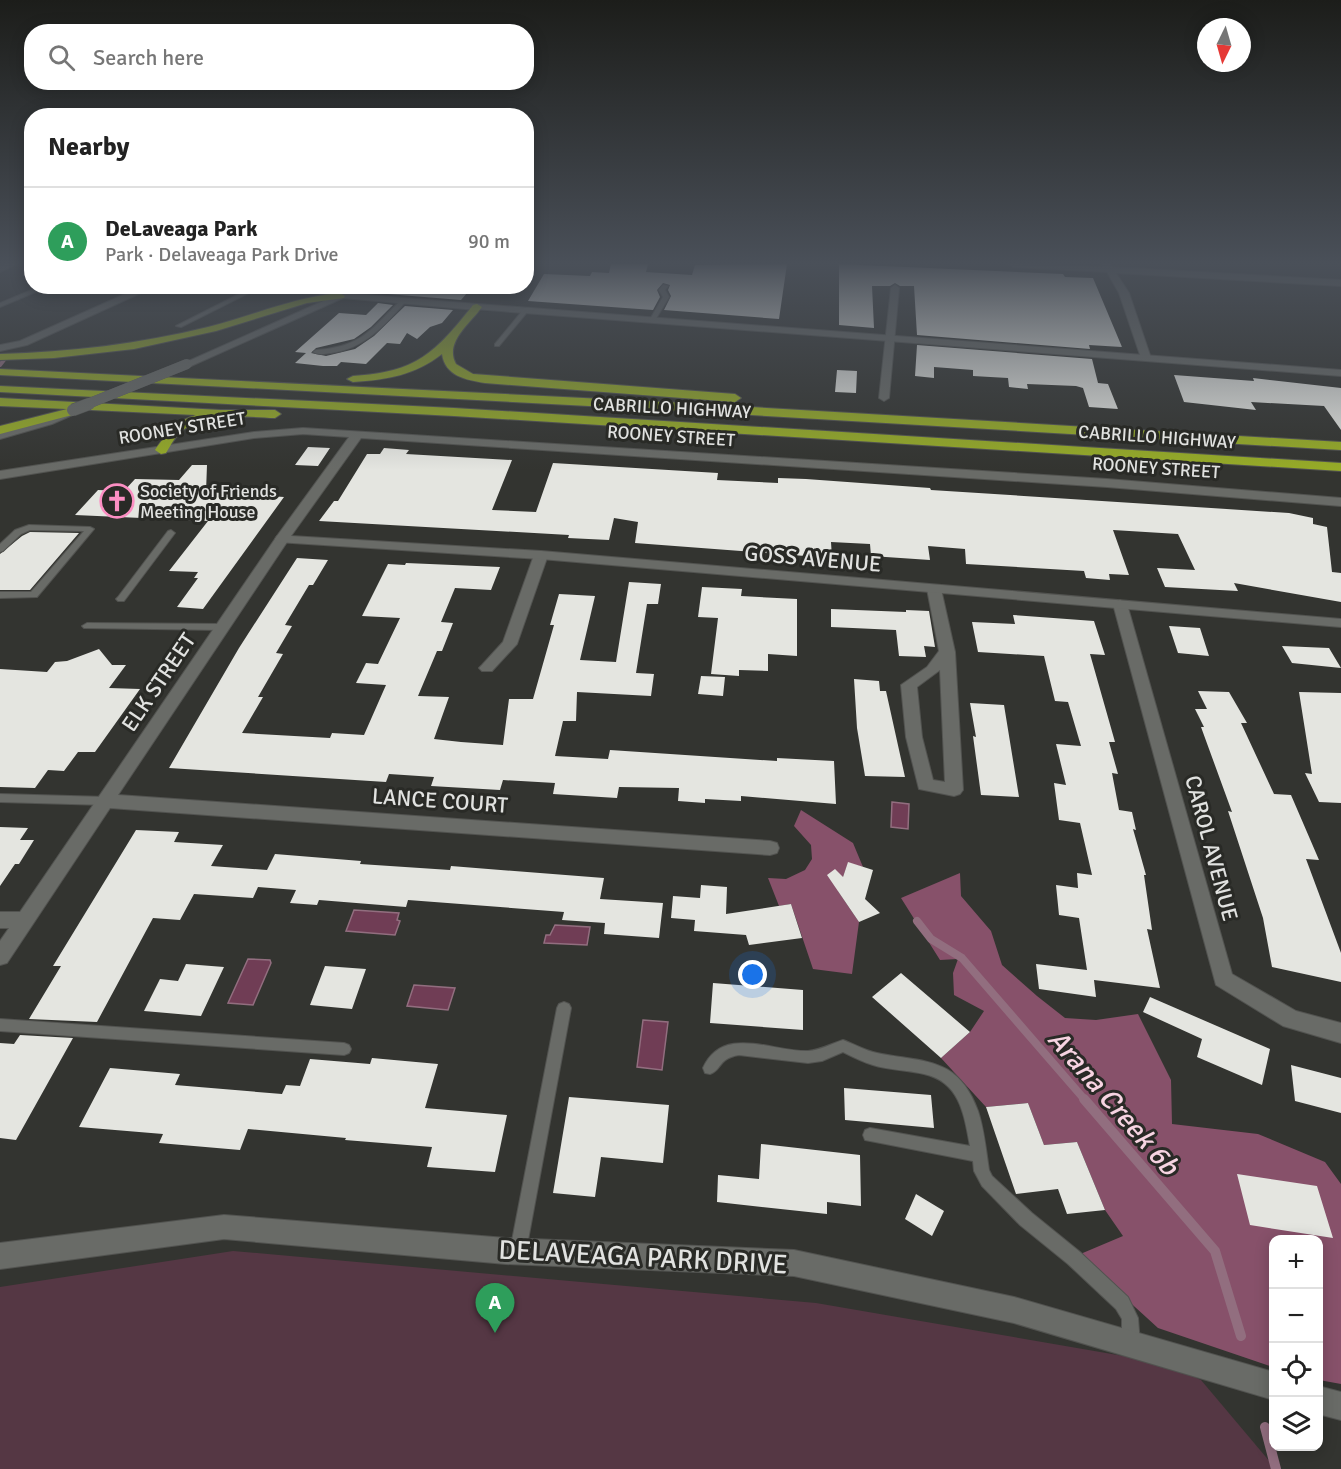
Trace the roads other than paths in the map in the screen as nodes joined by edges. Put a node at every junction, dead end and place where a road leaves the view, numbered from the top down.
1 (47, 333) edge
2 (194, 333) edge
3 (254, 333) edge
4 (371, 333) edge
5 (456, 333) edge
6 (507, 333) edge
7 (796, 333) edge
8 (890, 333) edge
9 (1137, 333) edge
10 (889, 340) junction
11 (448, 343) junction
12 (497, 345) dead end
13 (1, 351) edge
14 (316, 352) dead end
15 (1146, 358) junction
16 (0, 372) edge
17 (1341, 373) edge
18 (173, 381) junction
19 (0, 389) edge
20 (884, 398) dead end
21 (0, 402) edge
22 (115, 408) junction
23 (73, 410) joint
24 (280, 414) junction
25 (518, 416) junction
26 (33, 424) junction
27 (1007, 426) junction
28 (0, 430) edge
29 (357, 435) junction
30 (0, 436) edge
31 (1341, 446) edge
32 (161, 450) junction
33 (1341, 467) edge
34 (0, 475) edge
35 (1341, 502) edge
36 (171, 533) dead end
37 (282, 539) junction
38 (0, 549) edge
39 (541, 555) junction
40 (934, 589) junction
41 (0, 595) edge
42 (121, 599) dead end
43 (1120, 604) junction
44 (1341, 623) edge
45 (87, 626) dead end
46 (222, 627) junction
47 (947, 652) junction
48 (487, 668) dead end
49 (0, 798) edge
50 (106, 801) junction
51 (770, 848) dead end
52 (0, 920) edge
53 (24, 920) junction
54 (0, 957) edge
55 (564, 1008) dead end
56 (0, 1025) edge
57 (1341, 1033) edge
58 (344, 1049) dead end
59 (710, 1068) dead end
60 (870, 1136) dead end
61 (979, 1155) junction
62 (518, 1251) junction
63 (0, 1256) edge
64 (1131, 1344) junction
65 (1269, 1385) edge
66 (1323, 1401) edge
67 (1341, 1406) edge

1 - 13 street
2 - 13 highway
3 - 23 street, bridge
4 - 14 lane
5 - 11 highway
6 - 12 lane
7 - 10 street
8 - 10 street
9 - 15 street
10 - 15 street
10 - 20 street
11 - 18 highway
11 - 27 highway
15 - 17 street
16 - 18 highway, CABRILLO HIGHWAY
18 - 27 highway, CABRILLO HIGHWAY
19 - 25 highway, CABRILLO HIGHWAY
21 - 22 highway
22 - 24 highway
22 - 32 highway
23 - 26 highway
24 - 25 highway
24 - 32 highway
25 - 33 highway, CABRILLO HIGHWAY
26 - 28 highway
26 - 30 street
27 - 31 highway, CABRILLO HIGHWAY
29 - 32 street, ROONEY STREET
29 - 35 street, ROONEY STREET
29 - 37 street, ELK STREET
32 - 34 street, ROONEY STREET
36 - 42 lane
37 - 39 street, GOSS AVENUE
37 - 46 street, ELK STREET
38 - 41 lane
39 - 40 street, GOSS AVENUE
39 - 48 street
40 - 43 street, GOSS AVENUE
40 - 47 street
43 - 44 street, GOSS AVENUE
43 - 57 street, CAROL AVENUE
45 - 46 lane
46 - 50 street, ELK STREET
47 - 47 street
49 - 50 lane
50 - 51 street, LANCE COURT
50 - 53 street, ELK STREET
52 - 53 street
53 - 54 street, ELK STREET
55 - 62 lane
56 - 58 lane
59 - 61 lane
60 - 61 lane
61 - 64 lane
62 - 63 street, DELAVEAGA PARK DRIVE
62 - 64 street, DELAVEAGA PARK DRIVE
64 - 65 street, DELAVEAGA PARK DRIVE
66 - 67 street

